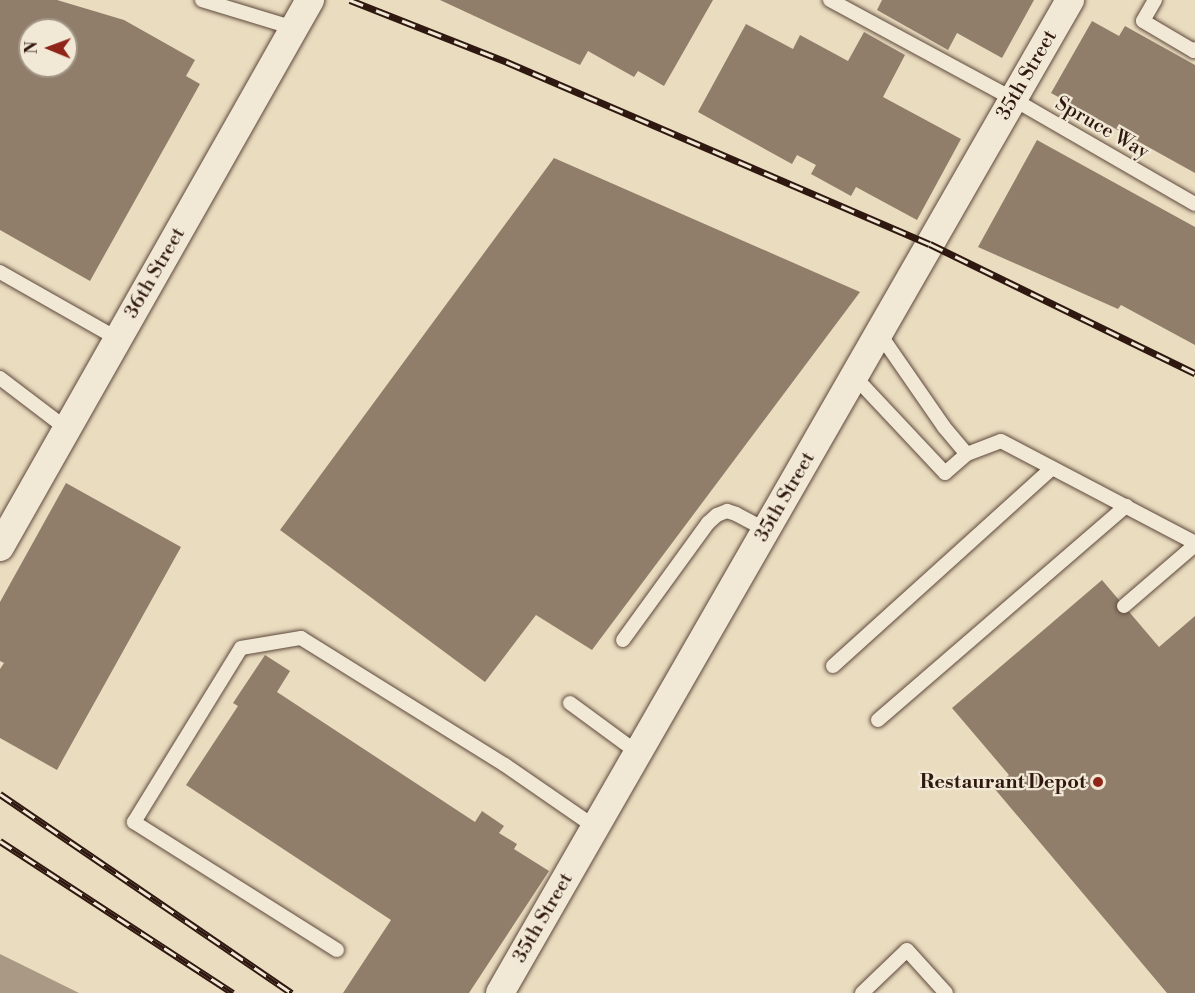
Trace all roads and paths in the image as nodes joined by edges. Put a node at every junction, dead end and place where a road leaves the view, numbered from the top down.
1 (202, 0) edge
2 (310, 0) edge
3 (830, 0) edge
4 (1070, 0) edge
5 (1155, 0) edge
6 (294, 28) junction
7 (1195, 49) edge
8 (1013, 99) junction
9 (1195, 204) edge
10 (0, 273) edge
11 (879, 333) junction
12 (118, 339) junction
13 (854, 376) junction
14 (0, 378) edge
15 (67, 429) junction
16 (967, 454) junction
17 (1052, 468) junction
18 (1126, 507) junction
19 (766, 530) junction
20 (1195, 544) edge
21 (0, 547) edge
22 (1124, 606) dead end
23 (623, 640) dead end
24 (833, 666) dead end
25 (570, 703) dead end
26 (878, 720) dead end
27 (638, 753) junction
28 (595, 827) junction
29 (337, 950) dead end
30 (500, 993) edge
31 (862, 993) edge
32 (946, 993) edge

1 - 6 lane
2 - 6 street, 36th Street
3 - 8 lane, Spruce Way
4 - 8 street, 35th Street
5 - 7 lane
6 - 12 street, 36th Street
8 - 9 lane, Spruce Way
8 - 11 street, 35th Street
10 - 12 lane
11 - 13 street, 35th Street
11 - 16 lane
12 - 15 street, 36th Street
13 - 16 lane
13 - 19 street, 35th Street
14 - 15 lane
15 - 21 street, 36th Street
16 - 17 lane
17 - 18 lane
17 - 24 lane
18 - 20 lane
18 - 26 lane
19 - 23 lane
19 - 27 street, 35th Street
20 - 22 lane
25 - 27 lane
27 - 28 street, 35th Street
28 - 29 lane
28 - 30 street, 35th Street
31 - 32 lane

